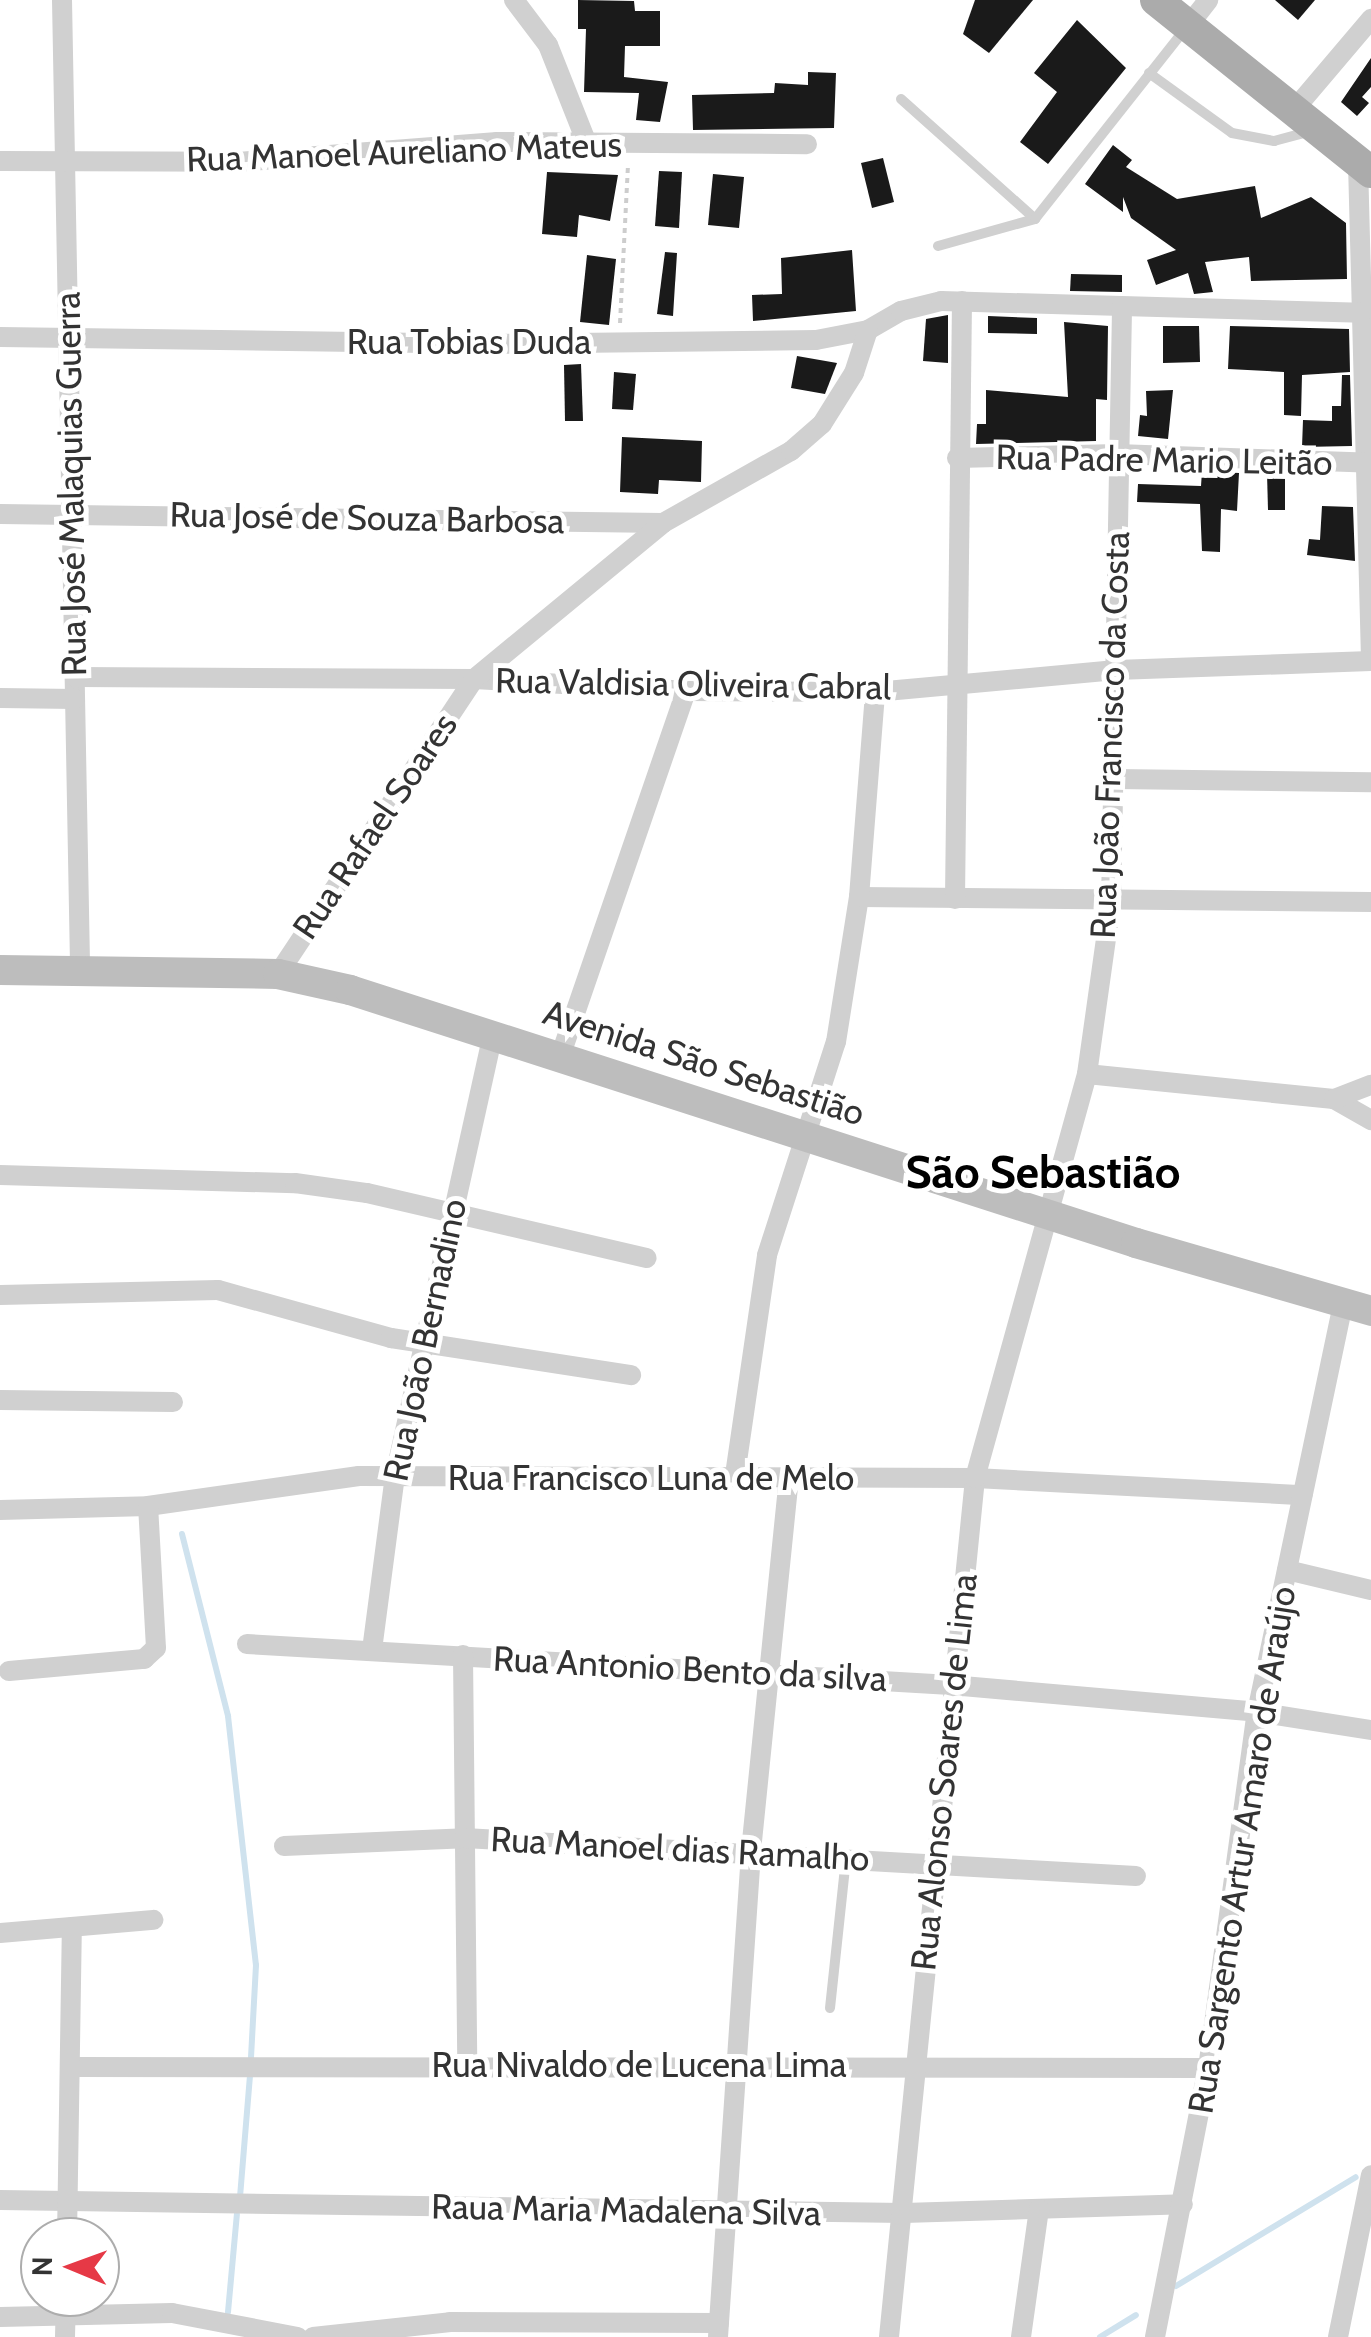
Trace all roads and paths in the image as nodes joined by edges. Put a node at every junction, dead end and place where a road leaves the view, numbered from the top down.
1 (62, 0) edge
2 (514, 0) edge
3 (1156, 0) edge
4 (1198, 13) edge
5 (1371, 19) edge
6 (1149, 73) junction
7 (901, 99) dead end
8 (1305, 120) junction
9 (586, 141) junction
10 (629, 143) junction
11 (808, 144) dead end
12 (0, 161) edge
13 (65, 161) junction
14 (1365, 167) edge
15 (1035, 220) junction
16 (938, 246) dead end
17 (962, 301) junction
18 (1122, 308) junction
19 (1361, 313) junction
20 (868, 330) junction
21 (0, 337) edge
22 (68, 337) junction
23 (620, 342) junction
24 (1117, 454) junction
25 (958, 458) junction
26 (1367, 463) edge
27 (0, 514) edge
28 (72, 514) junction
29 (663, 523) junction
30 (1370, 572) edge
31 (1371, 659) edge
32 (1116, 670) junction
33 (75, 677) junction
34 (474, 679) junction
35 (959, 683) junction
36 (686, 691) junction
37 (875, 692) junction
38 (0, 698) edge
39 (75, 699) junction
40 (1115, 779) junction
41 (1371, 782) edge
42 (859, 897) junction
43 (956, 899) junction
44 (1371, 902) edge
45 (1111, 904) junction
46 (80, 968) junction
47 (0, 970) edge
48 (278, 974) junction
49 (493, 1033) junction
50 (561, 1054) junction
51 (1087, 1074) junction
52 (1371, 1085) edge
53 (1334, 1099) junction
54 (1371, 1120) edge
55 (804, 1136) junction
56 (0, 1176) edge
57 (450, 1216) junction
58 (1049, 1216) junction
59 (647, 1258) dead end
60 (0, 1295) edge
61 (1357, 1308) edge
62 (424, 1339) junction
63 (632, 1376) dead end
64 (0, 1400) edge
65 (173, 1402) dead end
66 (735, 1475) junction
67 (395, 1476) junction
68 (789, 1477) junction
69 (976, 1478) junction
70 (1303, 1495) junction
71 (148, 1506) junction
72 (0, 1510) edge
73 (1287, 1570) junction
74 (1371, 1590) edge
75 (247, 1644) dead end
76 (372, 1650) junction
77 (464, 1656) junction
78 (10, 1671) dead end
79 (770, 1672) junction
80 (950, 1685) junction
81 (1256, 1712) junction
82 (1371, 1730) edge
83 (464, 1838) junction
84 (284, 1846) dead end
85 (751, 1851) junction
86 (846, 1857) junction
87 (932, 1862) junction
88 (1136, 1876) dead end
89 (153, 1920) dead end
90 (72, 1928) junction
91 (0, 1934) edge
92 (830, 2008) dead end
93 (468, 2064) junction
94 (917, 2065) junction
95 (70, 2066) junction
96 (734, 2068) junction
97 (1208, 2068) junction
98 (1371, 2176) edge
99 (0, 2200) edge
100 (68, 2201) junction
101 (1184, 2204) junction
102 (1039, 2209) junction
103 (728, 2212) junction
104 (904, 2213) junction
105 (68, 2217) edge
106 (120, 2310) edge
107 (719, 2330) edge
108 (298, 2337) edge
109 (313, 2337) edge
110 (889, 2337) edge
111 (1020, 2337) edge
112 (1155, 2337) edge
113 (1338, 2337) edge

1 - 13 street, Rua José Malaquias Guerra
2 - 9 street
3 - 4 main road
4 - 6 lane
4 - 8 main road
5 - 8 street
6 - 8 lane
6 - 15 lane
7 - 15 lane
8 - 14 main road
9 - 10 street, Rua Manoel Aureliano Mateus
9 - 13 street, Rua Manoel Aureliano Mateus
10 - 11 street, Rua Manoel Aureliano Mateus
10 - 23 path
12 - 13 street, Rua Manoel Aureliano Mateus
13 - 22 street, Rua José Malaquias Guerra
14 - 19 street
15 - 16 lane
17 - 18 street, Rua Tobias Duda
17 - 20 street, Rua Tobias Duda
17 - 25 street
18 - 19 street, Rua Tobias Duda
18 - 24 street, Rua João Francisco da Costa
19 - 26 street
20 - 23 street, Rua Tobias Duda
20 - 29 street, Rua Rafael Soares
21 - 22 street, Rua Tobias Duda
22 - 23 street, Rua Tobias Duda
22 - 28 street, Rua José Malaquias Guerra
24 - 25 street, Rua Padre Mario Leitão
24 - 26 street, Rua Padre Mario Leitão
24 - 32 street, Rua João Francisco da Costa
25 - 35 street
26 - 30 street
27 - 28 street, Rua José de Souza Barbosa
28 - 29 street, Rua José de Souza Barbosa
28 - 33 street, Rua José Malaquias Guerra
29 - 34 street, Rua Rafael Soares
30 - 31 street
31 - 32 street, Rua Valdisia Oliveira Cabral
32 - 35 street, Rua Valdisia Oliveira Cabral
32 - 40 street, Rua João Francisco da Costa
33 - 34 street, Rua Valdisia Oliveira Cabral
33 - 39 street, Rua José Malaquias Guerra
34 - 36 street, Rua Valdisia Oliveira Cabral
34 - 48 street, Rua Rafael Soares
35 - 37 street, Rua Valdisia Oliveira Cabral
35 - 43 street
36 - 37 street, Rua Valdisia Oliveira Cabral
36 - 50 street
37 - 42 street
38 - 39 street
39 - 46 street, Rua José Malaquias Guerra
40 - 41 street
40 - 45 street, Rua João Francisco da Costa
42 - 43 street
42 - 55 street
43 - 45 street
44 - 45 street
45 - 51 street, Rua João Francisco da Costa
46 - 47 main road, Avenida São Sebastião
46 - 48 main road, Avenida São Sebastião
48 - 49 main road, Avenida São Sebastião
49 - 50 main road, Avenida São Sebastião
49 - 57 street, Rua João Bernadino
50 - 55 main road, Avenida São Sebastião
51 - 53 street
51 - 58 street, Rua João Francisco da Costa
52 - 53 street
53 - 54 street
55 - 58 main road, Avenida São Sebastião
55 - 66 street
56 - 57 street
57 - 59 street
57 - 62 street, Rua João Bernadino
58 - 61 main road, Avenida São Sebastião
58 - 69 street, Rua Alonso Soares de Lima
60 - 62 street
61 - 70 street, Rua Sargento Artur Amaro de Araújo
62 - 63 street
62 - 67 street, Rua João Bernadino
64 - 65 street
66 - 67 street, Rua Francisco Luna de Melo
66 - 68 street, Rua Francisco Luna de Melo
67 - 71 street, Rua Francisco Luna de Melo
67 - 76 street, Rua João Bernadino
68 - 69 street, Rua Francisco Luna de Melo
68 - 79 street
69 - 70 street, Rua Francisco Luna de Melo
69 - 80 street, Rua Alonso Soares de Lima
70 - 73 street, Rua Sargento Artur Amaro de Araújo
71 - 72 street, Rua Francisco Luna de Melo
71 - 78 street
73 - 74 street
73 - 81 street, Rua Sargento Artur Amaro de Araújo
75 - 76 street, Rua Antonio Bento da silva
76 - 77 street, Rua Antonio Bento da silva
77 - 79 street, Rua Antonio Bento da silva
77 - 83 street, Rua Manoel dias Ramalho
79 - 80 street, Rua Antonio Bento da silva
79 - 85 street
80 - 81 street, Rua Antonio Bento da silva
80 - 87 street, Rua Alonso Soares de Lima
81 - 82 street, Rua Antonio Bento da silva
81 - 97 street, Rua Sargento Artur Amaro de Araújo
83 - 84 street, Rua Manoel dias Ramalho
83 - 85 street, Rua Manoel dias Ramalho
83 - 93 street, Rua Manoel dias Ramalho
85 - 86 street, Rua Manoel dias Ramalho
85 - 96 street
86 - 87 street, Rua Manoel dias Ramalho
86 - 92 lane
87 - 88 street, Rua Manoel dias Ramalho
87 - 94 street, Rua Alonso Soares de Lima
89 - 90 street
90 - 91 street
90 - 95 street
93 - 95 street, Rua Nivaldo de Lucena Lima
93 - 96 street, Rua Nivaldo de Lucena Lima
94 - 96 street, Rua Nivaldo de Lucena Lima
94 - 97 street, Rua Nivaldo de Lucena Lima
94 - 104 street, Rua Alonso Soares de Lima
95 - 100 street
96 - 103 street
97 - 101 street, Rua Sargento Artur Amaro de Araújo
98 - 113 street
99 - 100 street, Raua Maria Madalena Silva
100 - 103 street, Raua Maria Madalena Silva
100 - 105 street
101 - 102 street, Raua Maria Madalena Silva
101 - 112 street, Rua Sargento Artur Amaro de Araújo
102 - 104 street, Raua Maria Madalena Silva
102 - 111 street
103 - 104 street, Raua Maria Madalena Silva
103 - 107 street
104 - 110 street, Rua Alonso Soares de Lima
106 - 108 street
107 - 109 street

